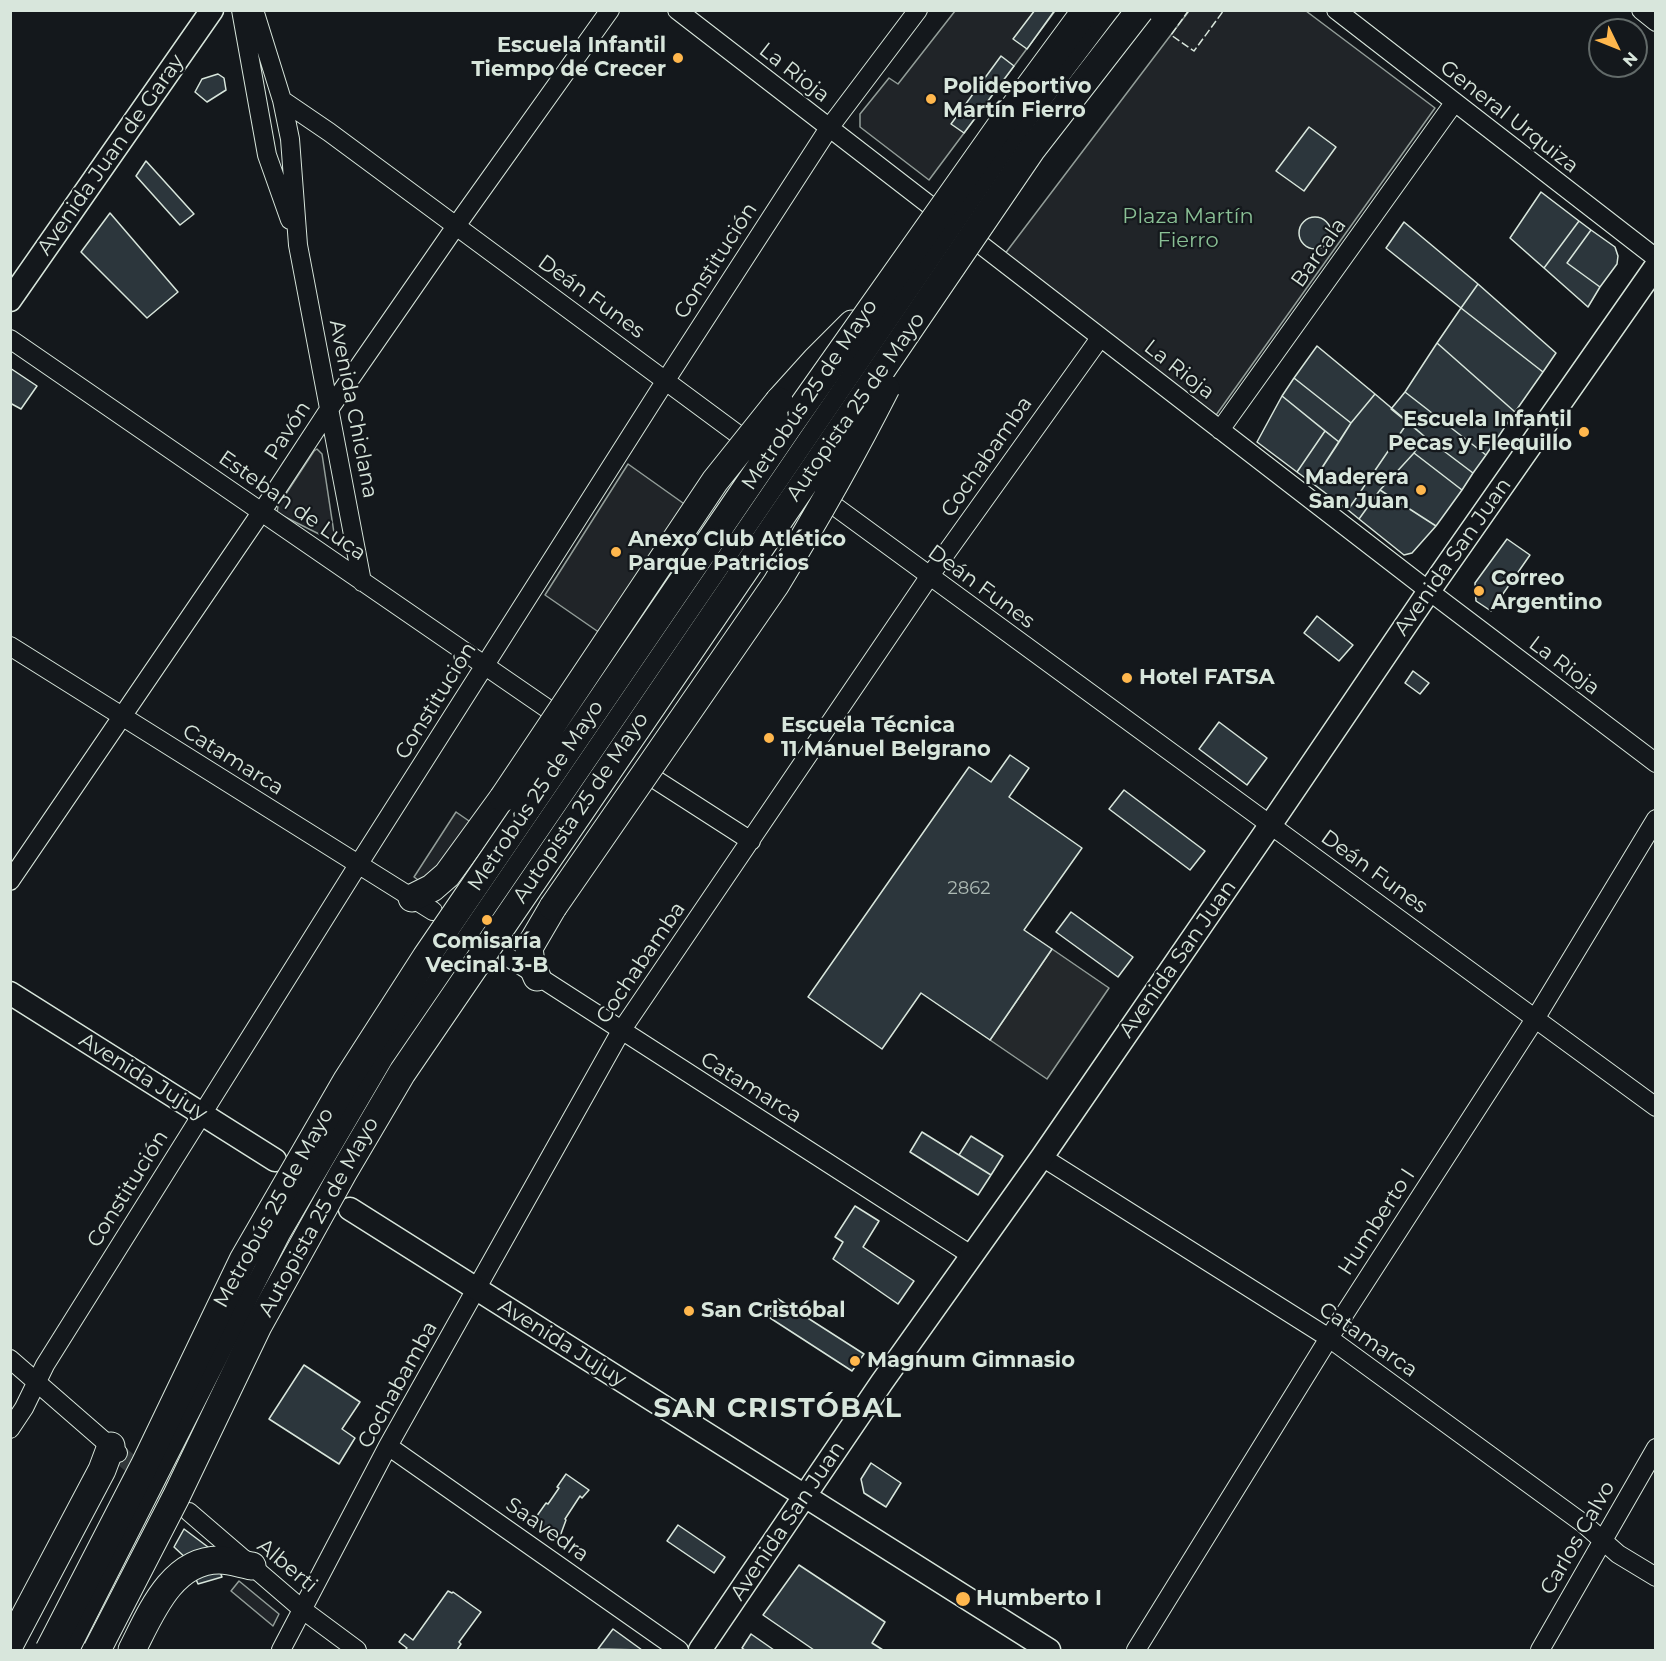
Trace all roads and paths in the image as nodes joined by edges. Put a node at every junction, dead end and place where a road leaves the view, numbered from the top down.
1 (212, 10) edge
2 (241, 10) edge
3 (254, 10) edge
4 (610, 10) edge
5 (676, 10) edge
6 (918, 10) edge
7 (1086, 10) edge
8 (1110, 10) edge
9 (1140, 10) edge
10 (1336, 10) edge
11 (1641, 10) edge
12 (1656, 22) edge
13 (282, 100) junction
14 (1454, 103) junction
15 (829, 129) junction
16 (456, 226) junction
17 (298, 245) junction
18 (1656, 258) edge
19 (1656, 266) edge
20 (883, 294) junction
21 (10, 300) edge
22 (926, 306) junction
23 (1100, 338) junction
24 (10, 339) edge
25 (666, 380) junction
26 (330, 408) junction
27 (1220, 430) junction
28 (261, 512) junction
29 (930, 577) junction
30 (362, 582) junction
31 (1429, 591) junction
32 (10, 646) edge
33 (485, 666) junction
34 (548, 709) dead end
35 (122, 717) junction
36 (1656, 763) edge
37 (653, 778) dead end
38 (1656, 819) edge
39 (1271, 825) junction
40 (751, 841) junction
41 (358, 865) junction
42 (10, 881) edge
43 (422, 904) joint
44 (508, 957) dead end
45 (537, 976) junction
46 (10, 993) edge
47 (1535, 1019) junction
48 (621, 1032) junction
49 (1656, 1107) edge
50 (201, 1114) junction
51 (1042, 1157) junction
52 (275, 1160) dead end
53 (350, 1209) dead end
54 (971, 1255) junction
55 (477, 1290) junction
56 (1329, 1338) junction
57 (10, 1359) edge
58 (38, 1382) junction
59 (10, 1429) edge
60 (388, 1446) junction
61 (1656, 1448) edge
62 (115, 1449) joint
63 (805, 1496) junction
64 (189, 1512) tunnel mouth
65 (1603, 1540) junction
66 (252, 1566) junction
67 (1656, 1577) edge
68 (303, 1610) junction
69 (10, 1644) edge
70 (49, 1650) edge
71 (70, 1650) edge
72 (97, 1650) edge
73 (132, 1650) edge
74 (281, 1650) edge
75 (357, 1650) edge
76 (679, 1650) edge
77 (700, 1650) edge
78 (1049, 1650) edge
79 (1136, 1650) edge
80 (1540, 1650) edge

1 - 21 main road, Avenida Juan de Garay
2 - 17 street, Avenida Chiclana
3 - 13 street, Avenida Chiclana
4 - 16 street, Pavón
5 - 15 street, La Rioja
6 - 15 street, Constitución
7 - 20 highway, Autopista 25 de Mayo, bridge
8 - 71 street, Metrobús 25 de Mayo, bridge
9 - 22 highway, Autopista 25 de Mayo, bridge
10 - 14 street, General Urquiza
11 - 12 street
13 - 16 street, Deán Funes
13 - 17 street, Avenida Chiclana
14 - 18 street, General Urquiza
14 - 27 street, Barcala
15 - 23 street, La Rioja
15 - 25 street, Constitución
16 - 25 street, Deán Funes
16 - 26 street, Pavón
17 - 26 street, Avenida Chiclana
19 - 31 main road, Avenida San Juan
20 - 43 highway, bridge
20 - 70 highway, Autopista 25 de Mayo, bridge
22 - 45 highway, bridge
22 - 72 highway, Autopista 25 de Mayo, bridge
23 - 27 street, La Rioja
23 - 29 street, Cochabamba
24 - 28 street, Esteban de Luca
25 - 29 street, Deán Funes
25 - 33 street, Constitución
26 - 28 street, Pavón
26 - 30 street, Avenida Chiclana
27 - 31 street, La Rioja
28 - 30 street, Esteban de Luca
28 - 35 street, Pavón
29 - 39 street, Deán Funes
29 - 40 street, Cochabamba
30 - 33 street, Esteban de Luca
31 - 36 street, La Rioja
31 - 39 main road, Avenida San Juan
32 - 35 street, Catamarca
33 - 34 street, Esteban de Luca
33 - 41 street, Constitución
35 - 41 street, Catamarca
35 - 42 street, Pavón
37 - 40 street
38 - 47 street, Humberto I
39 - 47 street, Deán Funes
39 - 51 main road, Avenida San Juan
40 - 48 street, Cochabamba
41 - 43 street, Catamarca
41 - 50 street, Constitución
44 - 45 street, Catamarca
45 - 48 street, Catamarca
46 - 50 main road, Avenida Jujuy
47 - 49 street, Deán Funes
47 - 56 street, Humberto I
48 - 54 street, Catamarca
48 - 55 street, Cochabamba
50 - 52 main road, Avenida Jujuy
50 - 58 street, Constitución
51 - 54 main road, Avenida San Juan
51 - 56 street, Catamarca
53 - 55 main road, Avenida Jujuy
54 - 63 main road, Avenida San Juan
55 - 60 street, Cochabamba
55 - 63 main road, Avenida Jujuy
56 - 65 street, Catamarca
56 - 79 street, Humberto I
57 - 58 street
58 - 59 street, Constitución
58 - 62 street
60 - 68 street, Cochabamba
60 - 76 street, Saavedra
61 - 65 street, Carlos Calvo
62 - 69 highway
63 - 77 main road, Avenida San Juan
63 - 78 main road, Avenida Jujuy
64 - 66 street, Alberti
65 - 67 street, Catamarca
65 - 80 street, Carlos Calvo
66 - 68 street, Alberti
66 - 73 highway
68 - 74 street, Cochabamba
68 - 75 street, Alberti

